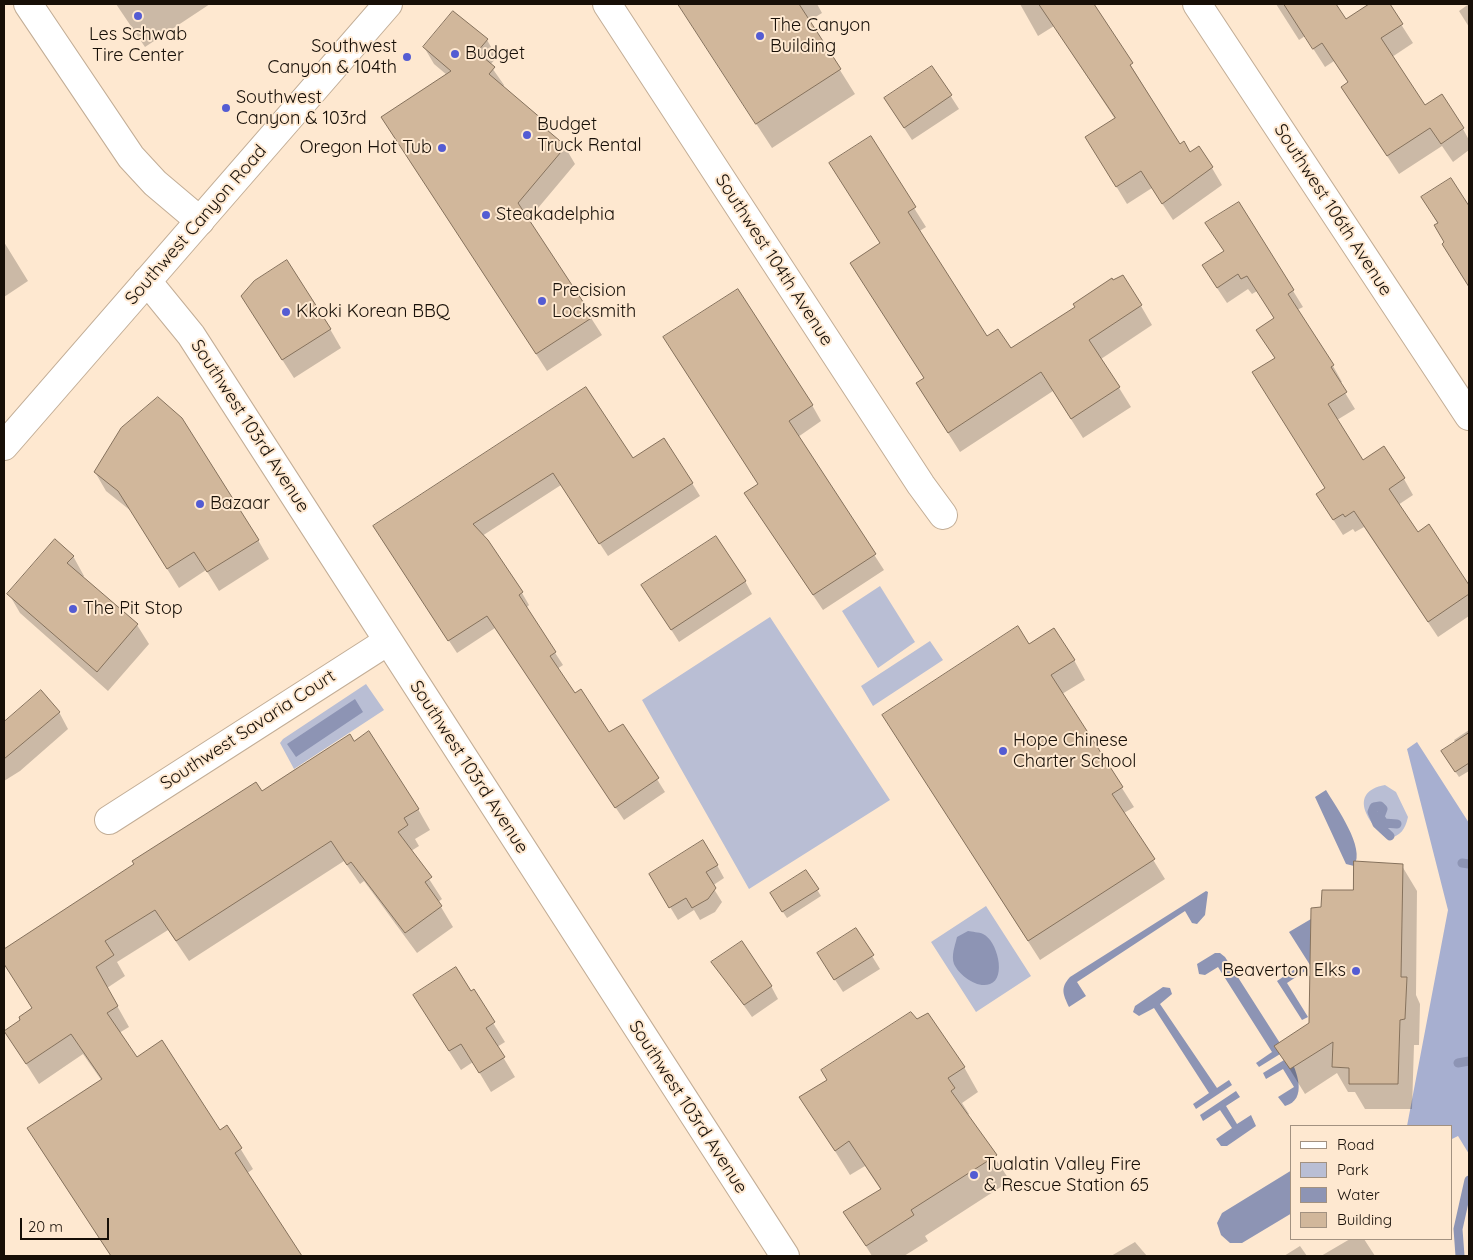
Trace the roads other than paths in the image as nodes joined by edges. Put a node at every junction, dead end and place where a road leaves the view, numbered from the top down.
1 (28, 4) edge
2 (388, 4) edge
3 (607, 4) edge
4 (1196, 4) edge
5 (200, 221) junction
6 (147, 282) junction
7 (1469, 416) edge
8 (4, 446) edge
9 (943, 515) dead end
10 (388, 641) junction
11 (109, 820) dead end
12 (785, 1256) edge

1 - 5 street
2 - 5 street, Southwest Canyon Road
3 - 9 street, Southwest 104th Avenue
4 - 7 street, Southwest 106th Avenue
5 - 6 street, Southwest Canyon Road
6 - 8 street, Southwest Canyon Road
6 - 10 street, Southwest 103rd Avenue
10 - 11 street, Southwest Savaria Court
10 - 12 street, Southwest 103rd Avenue

